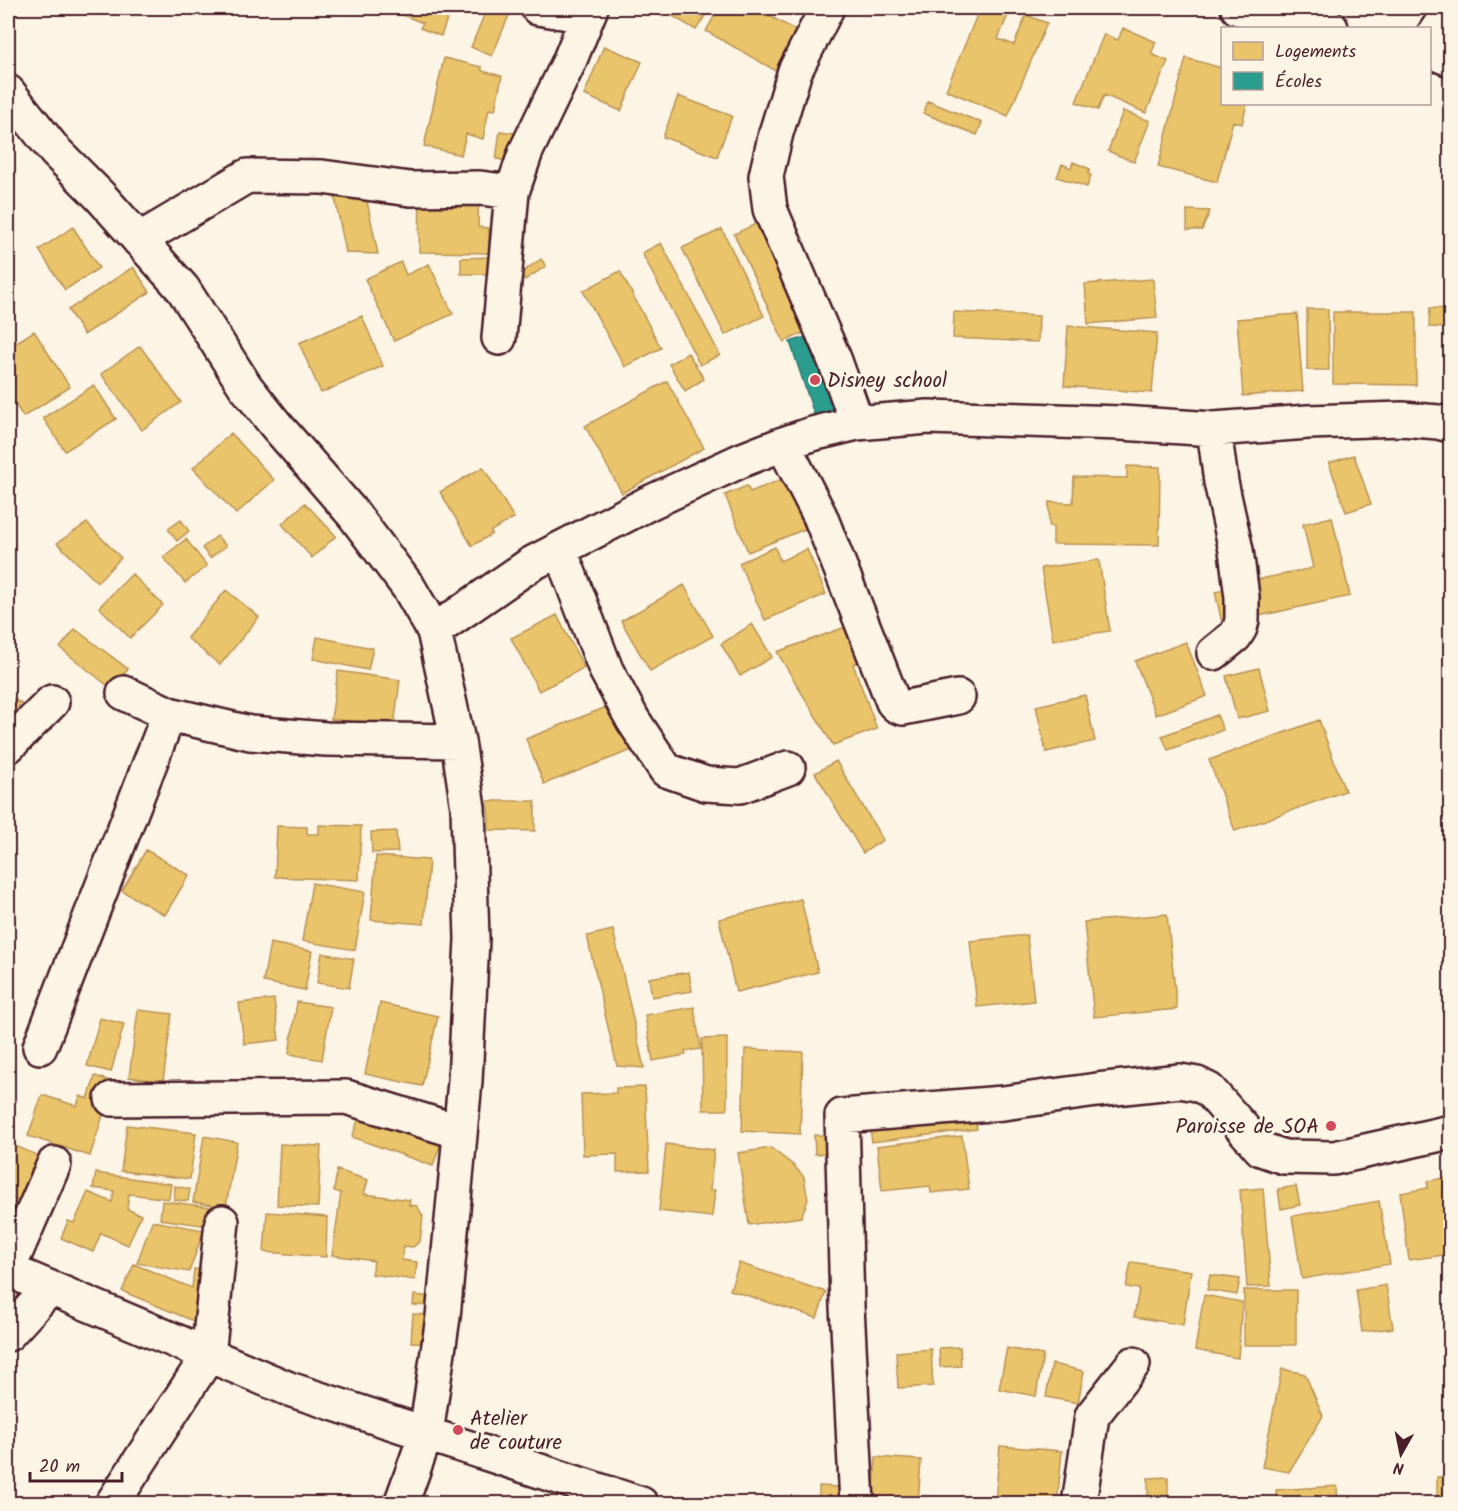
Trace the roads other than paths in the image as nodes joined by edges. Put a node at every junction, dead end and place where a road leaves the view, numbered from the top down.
1 (538, 8) edge
2 (827, 8) edge
3 (1238, 8) edge
4 (1450, 11) edge
5 (589, 12) edge
6 (1325, 27) edge
7 (1431, 39) edge
8 (1431, 51) edge
9 (1450, 59) edge
10 (8, 92) edge
11 (512, 192) junction
12 (139, 240) junction
13 (499, 338) dead end
14 (857, 423) junction
15 (1450, 425) edge
16 (1214, 429) junction
17 (783, 444) junction
18 (560, 550) junction
19 (434, 631) junction
20 (1214, 653) dead end
21 (124, 693) dead end
22 (958, 697) dead end
23 (52, 702) dead end
24 (169, 714) junction
25 (458, 741) junction
26 (8, 746) edge
27 (788, 768) dead end
28 (40, 1047) dead end
29 (112, 1099) dead end
30 (460, 1132) junction
31 (1450, 1132) edge
32 (54, 1164) dead end
33 (222, 1222) dead end
34 (8, 1270) edge
35 (50, 1288) junction
36 (8, 1334) edge
37 (208, 1356) junction
38 (1133, 1364) dead end
39 (426, 1434) junction
40 (112, 1503) edge
41 (401, 1503) edge
42 (641, 1503) edge
43 (857, 1503) edge
44 (1079, 1503) edge

1 - 5 street
2 - 14 street
3 - 6 street
4 - 7 street
5 - 11 street
8 - 9 street
10 - 12 street
11 - 12 street
11 - 13 street
12 - 19 street
14 - 16 street
14 - 17 street
15 - 16 street
16 - 20 street
17 - 18 street
17 - 22 street
18 - 19 street
18 - 27 street
19 - 25 street
21 - 24 street
23 - 26 street
24 - 25 street
24 - 28 street
25 - 30 street
29 - 30 street
30 - 39 street
31 - 43 street
32 - 34 street
33 - 37 street
34 - 35 street
35 - 36 street
35 - 37 street
37 - 39 street
37 - 40 street
38 - 44 street
39 - 41 street
39 - 42 street

